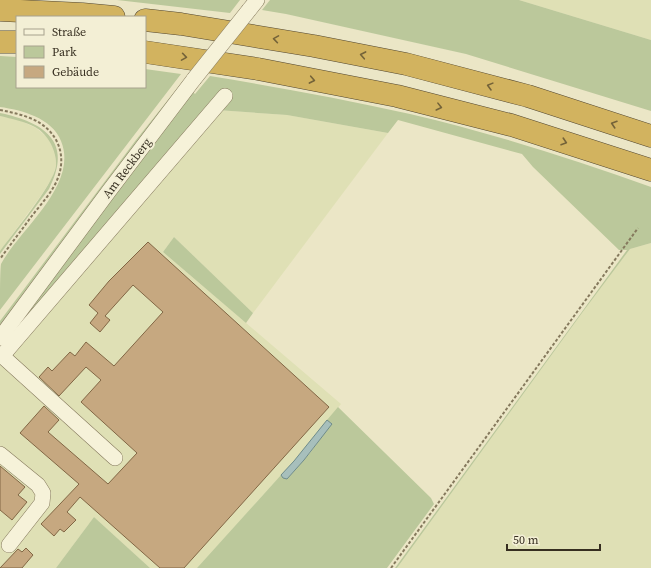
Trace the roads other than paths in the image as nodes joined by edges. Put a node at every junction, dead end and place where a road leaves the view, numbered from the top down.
1 (253, 5) edge
2 (0, 10) edge
3 (103, 16) edge
4 (146, 20) edge
5 (0, 42) edge
6 (16, 42) edge
7 (146, 52) edge
8 (225, 96) dead end
9 (651, 136) edge
10 (651, 170) edge
11 (0, 338) edge
12 (1, 355) edge
13 (0, 454) edge
14 (115, 458) dead end
15 (9, 545) dead end

1 - 11 street, Am Reckberg, bridge
2 - 3 highway
9 -> 4 highway
5 - 6 highway
7 -> 10 highway
8 - 12 street
12 - 14 street
13 - 15 street

